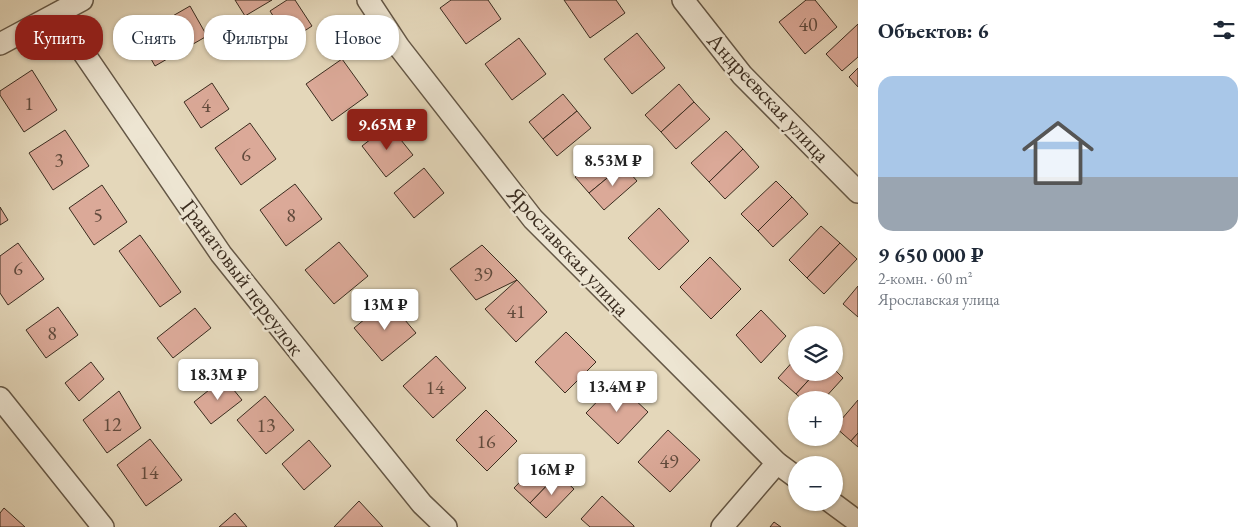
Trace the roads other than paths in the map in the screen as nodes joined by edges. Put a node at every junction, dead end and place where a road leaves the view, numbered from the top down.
1 (82, 0) edge
2 (368, 0) edge
3 (683, 0) edge
4 (57, 14) junction
5 (0, 44) edge
6 (858, 192) edge
7 (0, 398) edge
8 (776, 463) junction
9 (788, 471) edge
10 (843, 511) edge
11 (858, 522) edge
12 (102, 527) edge
13 (446, 527) edge
14 (722, 527) edge

1 - 4 street
2 - 8 street, Ярославская улица
3 - 6 street, Андреевская улица
4 - 5 street
4 - 13 street, Гранатовый переулок
7 - 12 street
8 - 9 street, Ярославская улица
8 - 14 street
10 - 11 street

